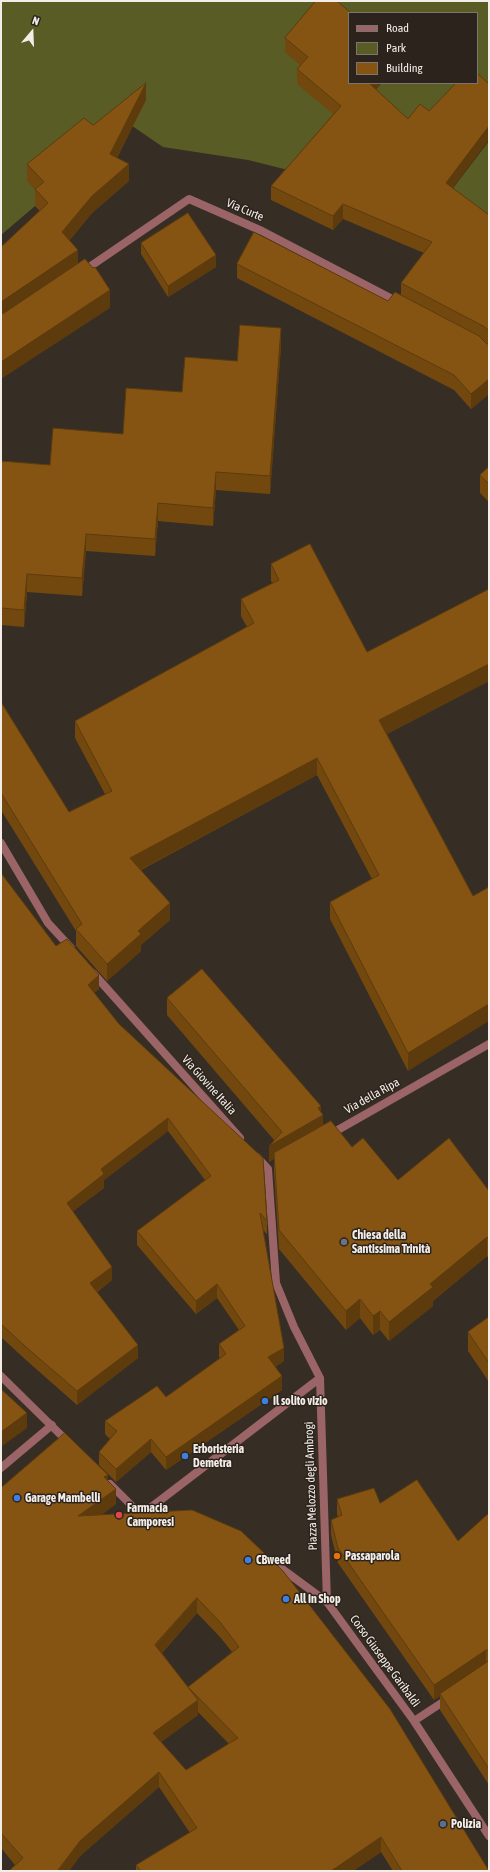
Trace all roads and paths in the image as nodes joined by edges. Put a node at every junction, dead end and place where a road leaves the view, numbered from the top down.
1 (72, 278) edge
2 (406, 306) edge
3 (1, 843) edge
4 (74, 952) edge
5 (85, 964) edge
6 (489, 1044) edge
7 (323, 1138) edge
8 (1, 1376) edge
9 (320, 1378) junction
10 (52, 1425) junction
11 (74, 1448) edge
12 (1, 1468) edge
13 (102, 1476) edge
14 (141, 1515) junction
15 (155, 1515) edge
16 (263, 1555) edge
17 (327, 1602) junction
18 (458, 1692) edge
19 (414, 1721) junction
20 (489, 1836) edge

1 - 2 street, Via Curte
3 - 4 street
5 - 9 street, Via Giovine Italia
6 - 7 street, Via della Ripa
8 - 10 street
9 - 14 street
9 - 17 street, Piazza Melozzo degli Ambrogi
10 - 11 street
10 - 12 street
13 - 14 street
14 - 15 street
16 - 17 street, Corso Giuseppe Garibaldi
17 - 19 street, Corso Giuseppe Garibaldi
18 - 19 street
19 - 20 street, Corso Giuseppe Garibaldi

